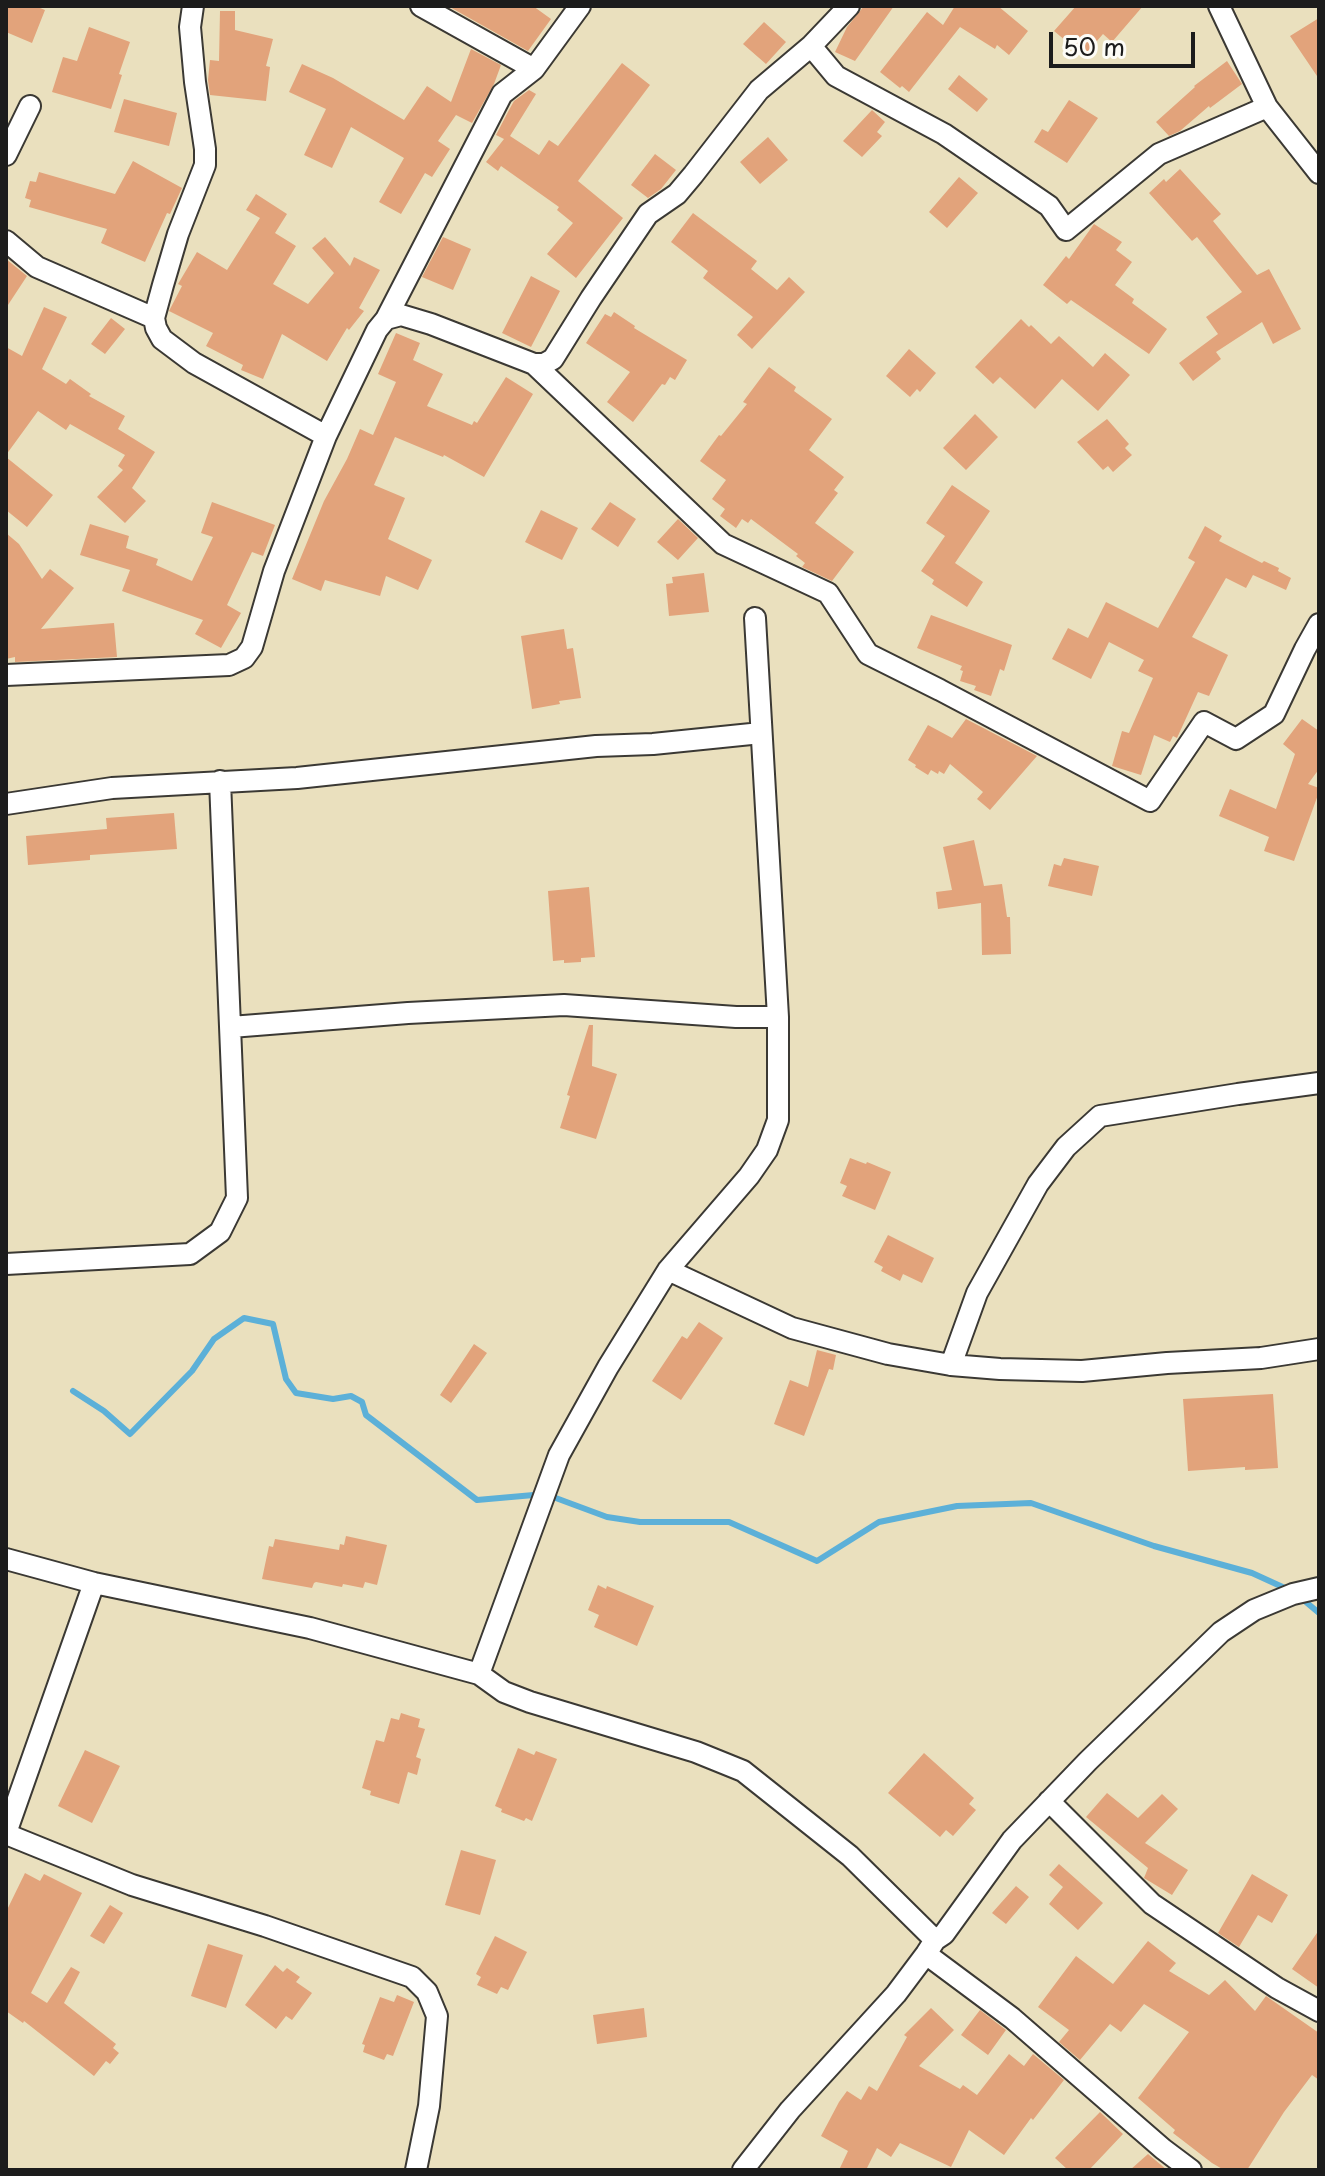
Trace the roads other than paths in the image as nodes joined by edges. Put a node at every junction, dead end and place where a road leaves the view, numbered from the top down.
1 (193, 6) edge
2 (421, 6) edge
3 (580, 6) edge
4 (849, 6) edge
5 (1219, 6) edge
6 (811, 46) junction
7 (534, 69) junction
8 (30, 106) dead end
9 (1267, 107) junction
10 (6, 155) edge
11 (1319, 173) edge
12 (6, 241) edge
13 (154, 318) junction
14 (386, 319) junction
15 (534, 364) junction
16 (326, 436) junction
17 (755, 618) dead end
18 (1319, 624) edge
19 (6, 675) edge
20 (761, 733) junction
21 (220, 781) junction
22 (6, 804) edge
23 (778, 1017) junction
24 (231, 1027) junction
25 (1319, 1083) edge
26 (6, 1264) edge
27 (668, 1270) junction
28 (1319, 1349) edge
29 (951, 1365) junction
30 (6, 1559) edge
31 (94, 1583) junction
32 (1319, 1588) edge
33 (479, 1674) junction
34 (1049, 1801) junction
35 (6, 1834) edge
36 (931, 1947) junction
37 (1319, 2011) edge
38 (416, 2170) edge
39 (743, 2170) edge
40 (1191, 2170) edge

1 - 13 street
2 - 7 street
3 - 7 street
4 - 6 street
5 - 9 street
6 - 9 street
6 - 15 street
7 - 14 street
8 - 10 street
9 - 11 street
12 - 13 street
13 - 16 street
14 - 15 street
14 - 16 street
15 - 18 street
16 - 19 street
17 - 20 street
20 - 21 street
20 - 23 street
21 - 22 street
21 - 24 street
23 - 24 street
23 - 27 street
24 - 26 street
25 - 29 street
27 - 29 street
27 - 33 street
28 - 29 street
30 - 31 street
31 - 33 street
31 - 35 street
32 - 34 street
33 - 36 street
34 - 36 street
34 - 37 street
35 - 38 street
36 - 39 street
36 - 40 street

